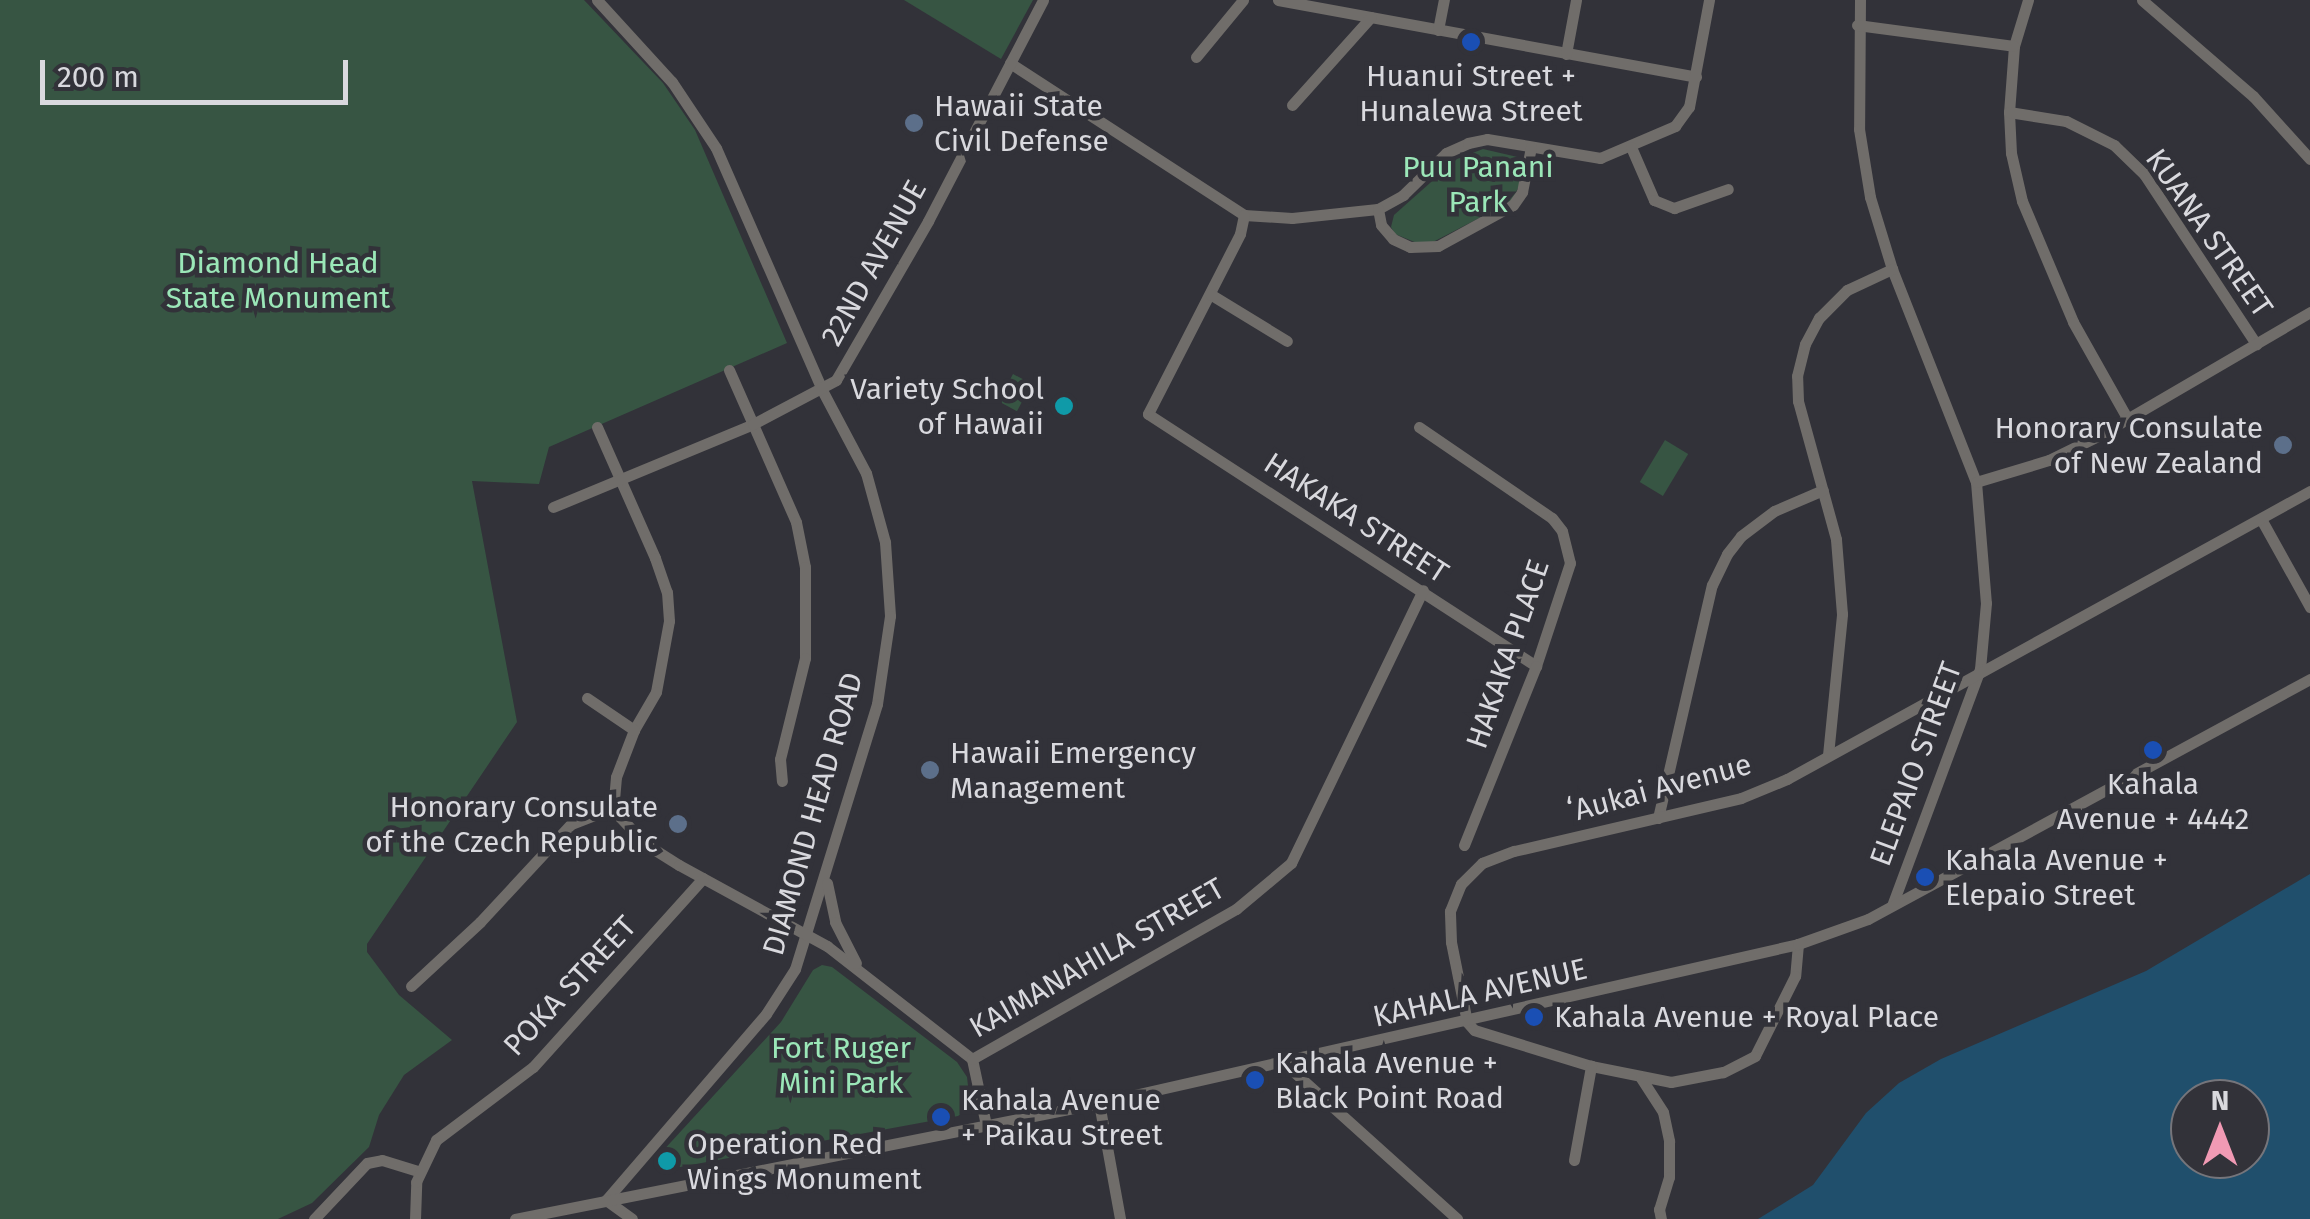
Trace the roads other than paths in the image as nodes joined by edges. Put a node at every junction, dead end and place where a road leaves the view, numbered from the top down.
1 (596, 0) edge
2 (1043, 0) edge
3 (1243, 0) edge
4 (1278, 0) edge
5 (1444, 0) edge
6 (1576, 0) edge
7 (1709, 0) edge
8 (1860, 0) edge
9 (2028, 0) edge
10 (2142, 0) edge
11 (1371, 17) junction
12 (1857, 25) junction
13 (1438, 30) junction
14 (2014, 46) junction
15 (1566, 54) junction
16 (1196, 57) dead end
17 (1010, 63) junction
18 (1696, 77) junction
19 (1292, 105) dead end
20 (2009, 112) junction
21 (1632, 146) junction
22 (1531, 147) junction
23 (2310, 159) edge
24 (1728, 190) dead end
25 (1378, 208) junction
26 (1244, 216) junction
27 (1892, 269) junction
28 (1210, 294) junction
29 (2310, 312) edge
30 (1286, 341) dead end
31 (2256, 344) junction
32 (729, 370) dead end
33 (822, 390) junction
34 (2127, 418) junction
35 (752, 424) junction
36 (598, 427) dead end
37 (1419, 427) dead end
38 (621, 478) junction
39 (1976, 482) junction
40 (1823, 490) junction
41 (2310, 491) edge
42 (553, 507) dead end
43 (2262, 519) junction
44 (1423, 590) junction
45 (2310, 607) edge
46 (1536, 666) junction
47 (1980, 670) junction
48 (2310, 679) edge
49 (587, 698) dead end
50 (634, 730) junction
51 (1828, 755) junction
52 (782, 781) dead end
53 (615, 807) junction
54 (1658, 818) junction
55 (1464, 845) dead end
56 (826, 876) junction
57 (703, 878) junction
58 (1892, 906) junction
59 (810, 934) junction
60 (1798, 944) junction
61 (861, 971) junction
62 (411, 986) dead end
63 (1467, 1022) junction
64 (972, 1060) junction
65 (1284, 1062) junction
66 (1590, 1066) junction
67 (1641, 1078) junction
68 (1099, 1103) junction
69 (986, 1125) junction
70 (1574, 1160) dead end
71 (419, 1171) junction
72 (606, 1200) junction
73 (314, 1219) edge
74 (415, 1219) edge
75 (515, 1219) edge
76 (632, 1219) edge
77 (1120, 1219) edge
78 (1457, 1219) edge
79 (1661, 1219) edge

1 - 33 street, DIAMOND HEAD ROAD
2 - 17 street, 22ND AVENUE
3 - 16 street
4 - 11 street
5 - 13 street
6 - 15 street
7 - 18 street
8 - 12 street, ELEPAIO STREET
9 - 14 street
10 - 23 street
11 - 13 street
11 - 19 street
12 - 14 street
12 - 27 street, ELEPAIO STREET
13 - 15 street
14 - 20 street
15 - 18 street
17 - 26 street
17 - 33 street, 22ND AVENUE
18 - 21 street
20 - 31 street, KUANA STREET
20 - 34 street
21 - 22 street
21 - 24 street
22 - 25 street
22 - 25 street
25 - 26 street
26 - 28 street
27 - 39 street, ELEPAIO STREET
27 - 40 street
28 - 30 street
28 - 44 street, HAKAKA STREET
29 - 31 street
31 - 34 street
32 - 35 street
33 - 35 street, 22ND AVENUE
33 - 56 street, DIAMOND HEAD ROAD
34 - 39 street
35 - 38 street, 22ND AVENUE
35 - 52 street
36 - 38 street
37 - 46 street, HAKAKA PLACE
38 - 42 street, 22ND AVENUE
38 - 50 street
39 - 47 street, ELEPAIO STREET
40 - 51 street
40 - 54 street
41 - 43 street, ʻAukai Avenue
43 - 45 street
43 - 47 street, ʻAukai Avenue
44 - 46 street, HAKAKA STREET
44 - 64 street, KAIMANAHILA STREET
46 - 55 street, HAKAKA PLACE
47 - 51 street, ʻAukai Avenue
47 - 58 street, ELEPAIO STREET
48 - 58 street, KAHALA AVENUE
49 - 50 street
50 - 53 street
51 - 54 street, ʻAukai Avenue
53 - 57 street
53 - 62 street
54 - 63 street, ʻAukai Avenue
56 - 59 street, DIAMOND HEAD ROAD
56 - 61 street
57 - 59 street
57 - 71 street, POKA STREET
58 - 60 street, KAHALA AVENUE
59 - 61 street
59 - 72 street, DIAMOND HEAD ROAD
60 - 63 street, KAHALA AVENUE
60 - 67 street
61 - 64 street
63 - 65 street, KAHALA AVENUE
63 - 66 street
64 - 69 street
65 - 68 street, KAHALA AVENUE
65 - 78 street
66 - 67 street
66 - 70 street
67 - 79 street
68 - 69 street, KAHALA AVENUE
68 - 77 street
69 - 72 street, KAHALA AVENUE
71 - 73 street
71 - 74 street, POKA STREET
72 - 75 street
72 - 76 street

